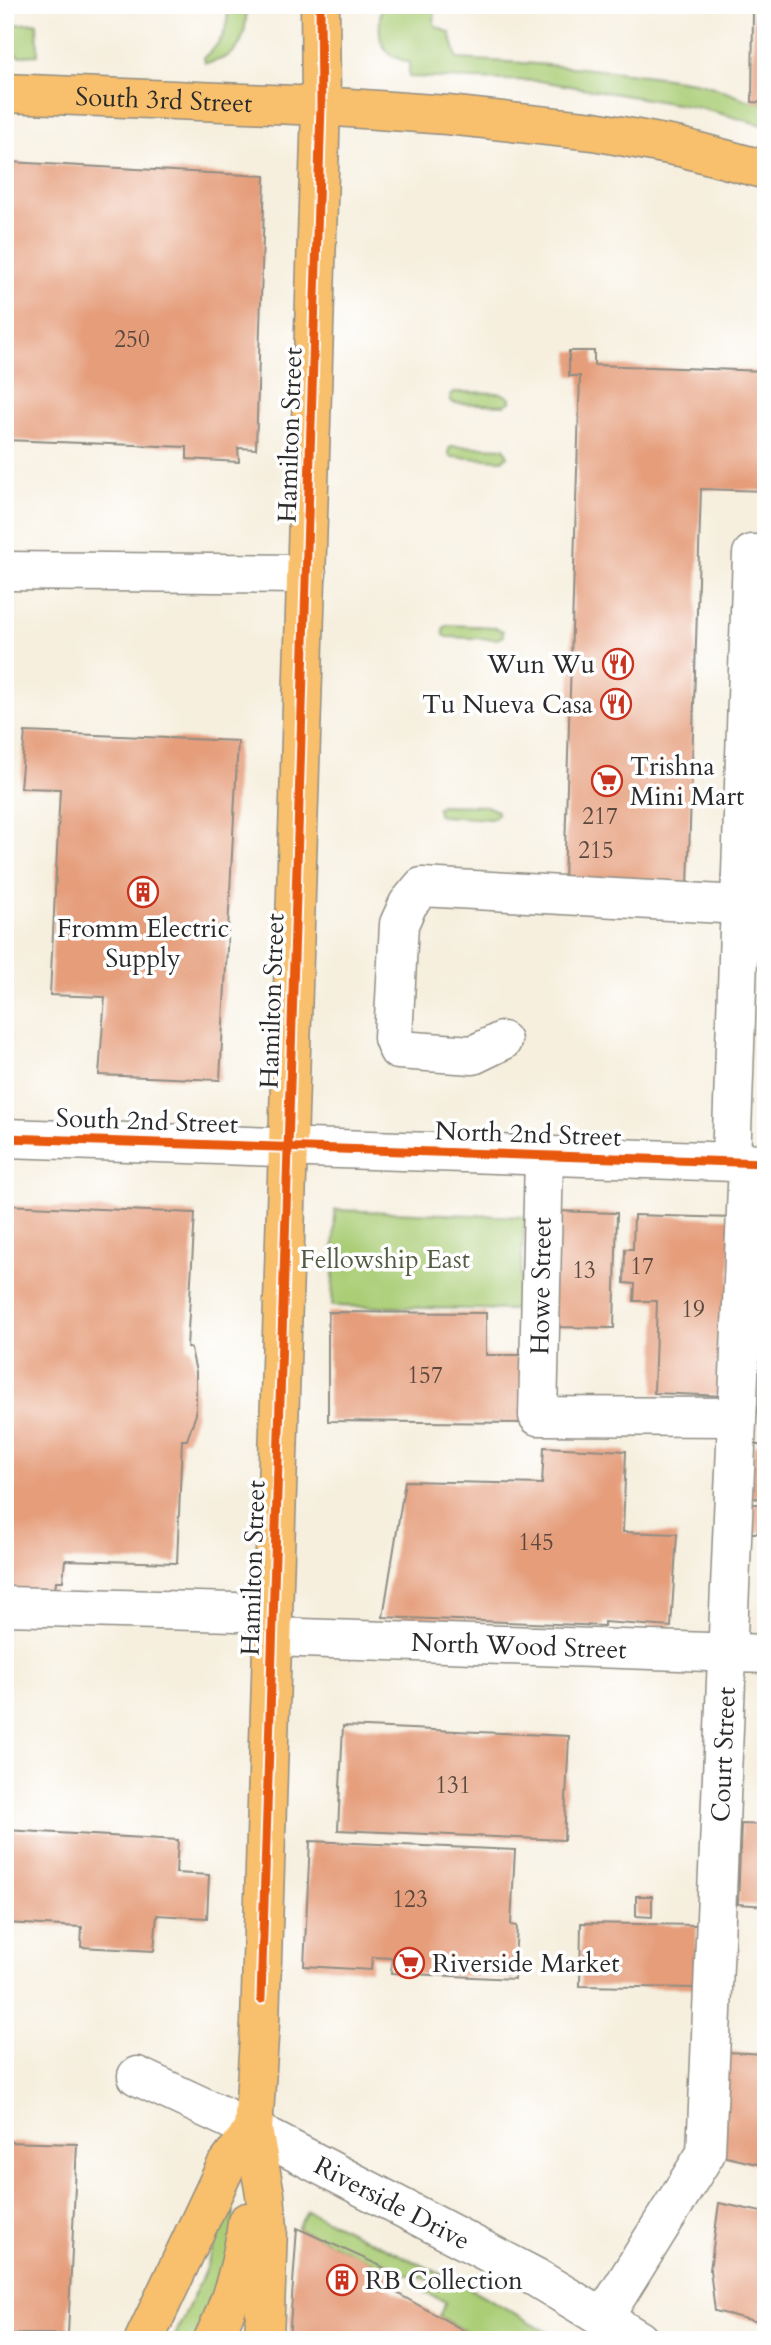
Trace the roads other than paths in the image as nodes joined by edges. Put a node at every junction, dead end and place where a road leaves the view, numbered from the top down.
1 (320, 5) edge
2 (5, 93) edge
3 (321, 106) junction
4 (766, 170) edge
5 (759, 554) edge
6 (5, 571) edge
7 (307, 574) junction
8 (754, 815) edge
9 (740, 905) junction
10 (502, 1041) dead end
11 (5, 1138) edge
12 (288, 1147) junction
13 (544, 1156) junction
14 (748, 1163) edge
15 (747, 1428) edge
16 (5, 1606) edge
17 (273, 1625) junction
18 (728, 1653) junction
19 (766, 1654) edge
20 (137, 2076) dead end
21 (253, 2130) junction
22 (604, 2317) junction
23 (144, 2340) edge
24 (213, 2340) edge
25 (264, 2340) edge
26 (639, 2340) edge

1 - 3 main road, Hamilton Street
2 - 3 main road, South 3rd Street
3 - 4 main road, South 3rd Street
3 - 7 main road, Hamilton Street
5 - 8 street, Court Street
6 - 7 street
7 - 12 main road, Hamilton Street
8 - 9 street, Court Street
9 - 10 street
9 - 14 street, Court Street
11 - 12 street, South 2nd Street
12 - 13 street, North 2nd Street
12 - 17 main road, Hamilton Street
13 - 14 street, North 2nd Street
13 - 15 street, Howe Street
14 - 15 street, Court Street
15 - 18 street, Court Street
16 - 17 street, North Wood Street
17 - 18 street, North Wood Street
17 - 21 main road, Hamilton Street
18 - 19 street, North Wood Street
18 - 22 street, Court Street
20 - 21 street, Riverside Drive
21 - 22 street, Riverside Drive
21 - 23 main road
21 - 24 main road
21 - 25 main road, Hamilton Street
22 - 26 street, Riverside Drive

